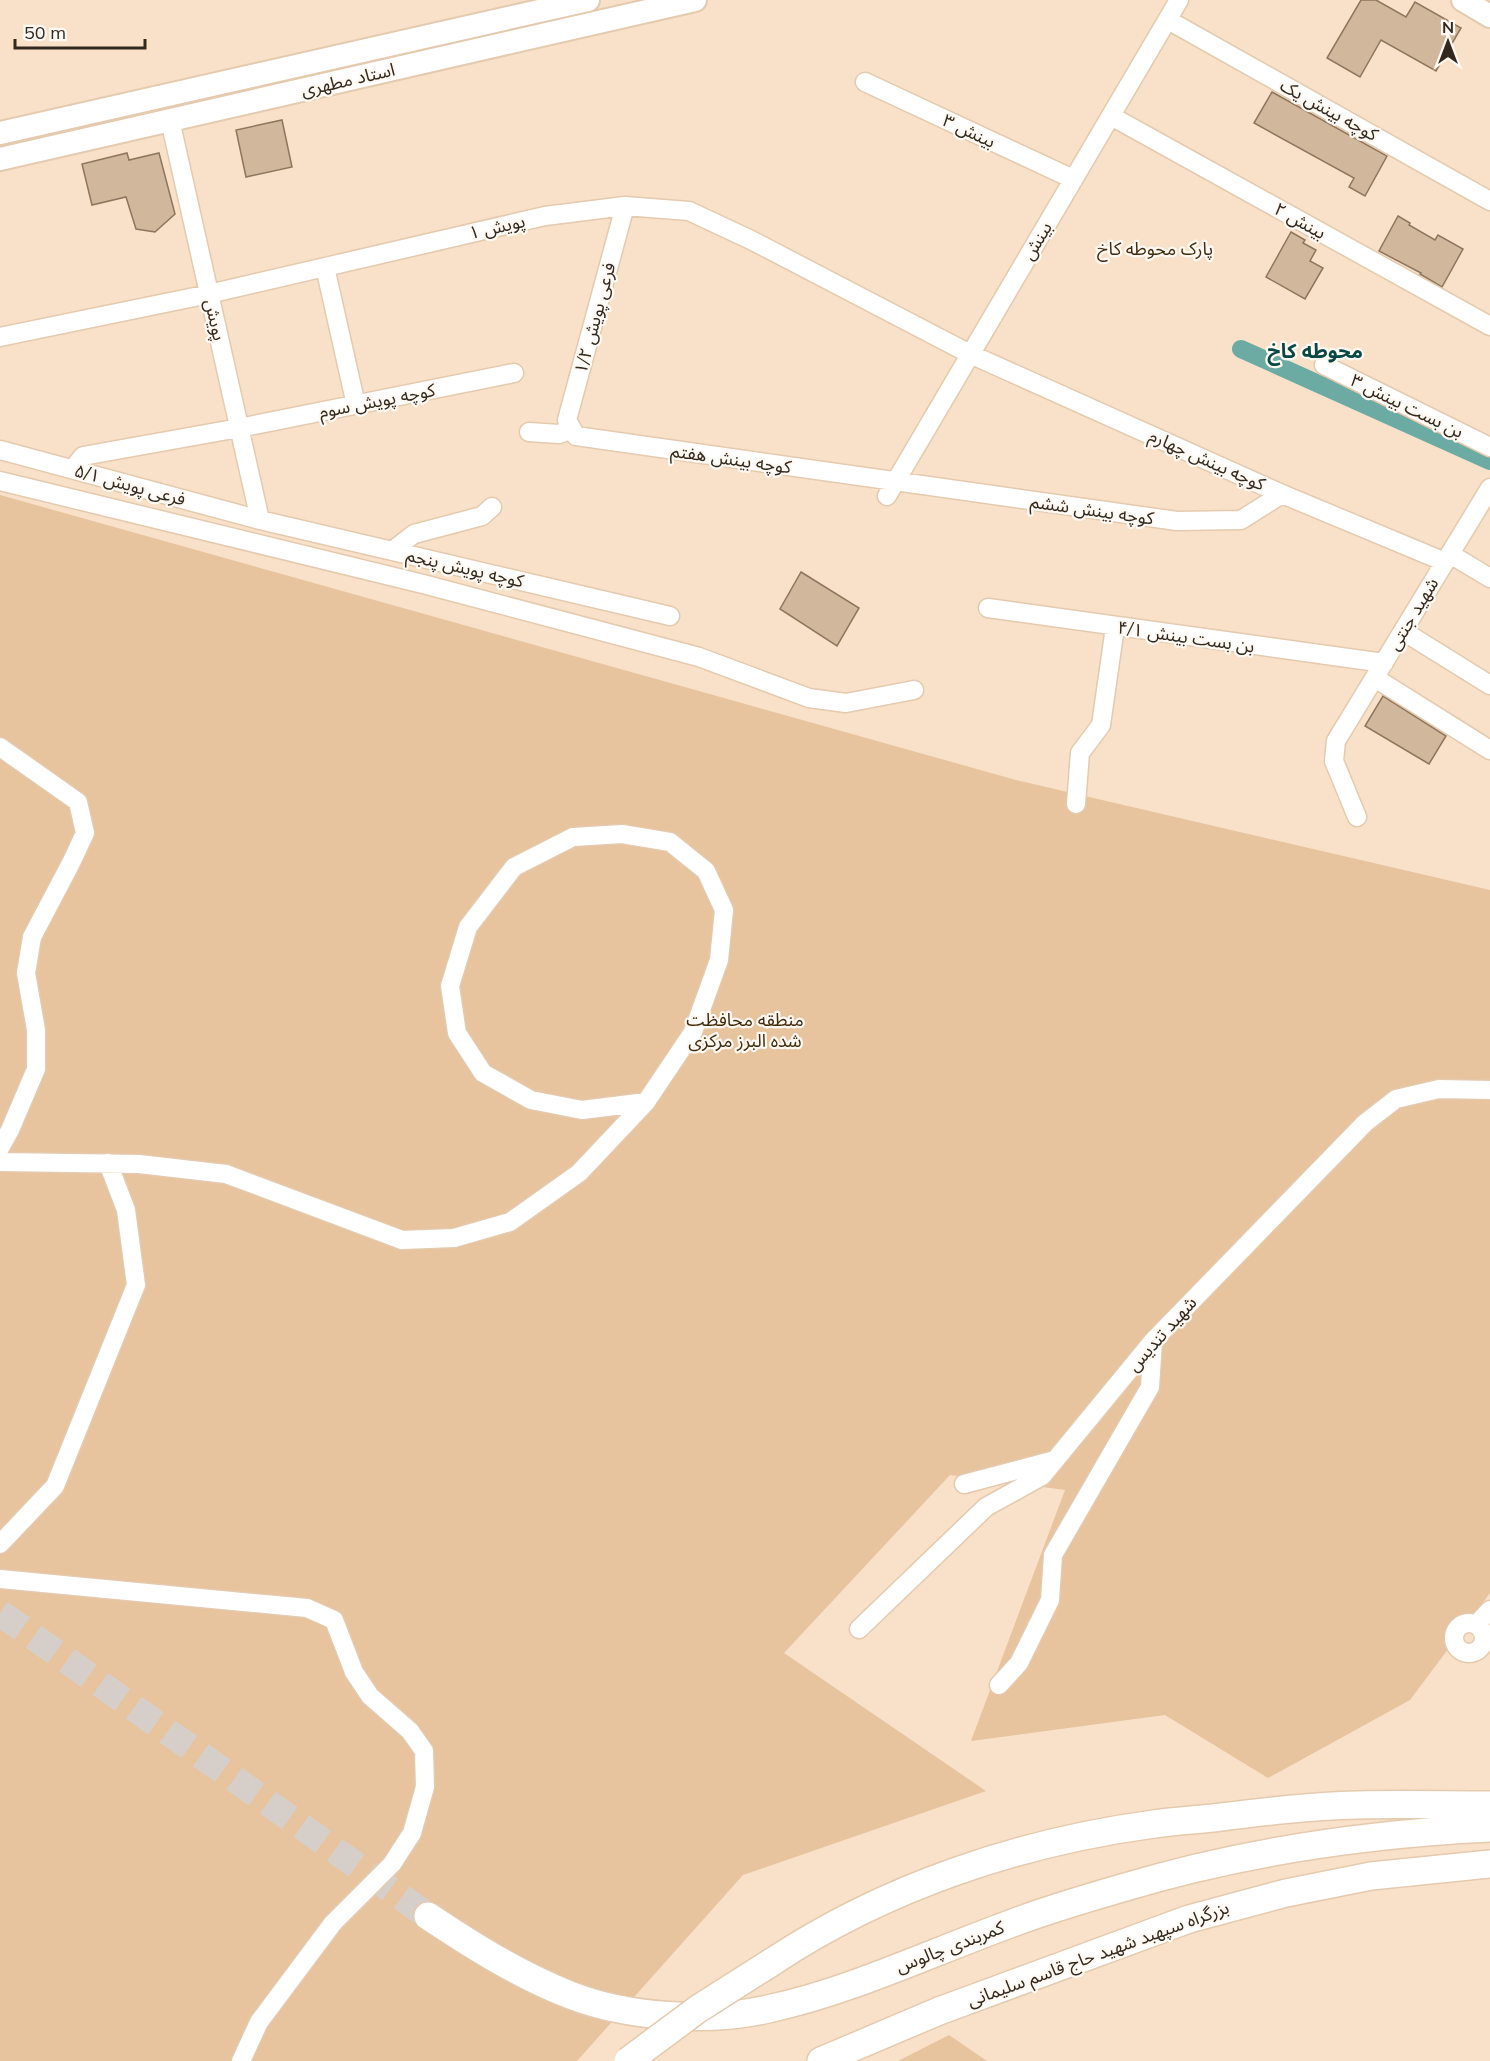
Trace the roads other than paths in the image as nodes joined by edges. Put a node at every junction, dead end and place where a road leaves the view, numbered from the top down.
1 (588, 0) edge
2 (695, 0) edge
3 (1179, 0) edge
4 (1463, 0) edge
5 (1490, 16) edge
6 (1168, 20) junction
7 (865, 82) dead end
8 (1111, 116) junction
9 (170, 120) junction
10 (0, 133) edge
11 (0, 159) edge
12 (1073, 179) junction
13 (1490, 201) edge
14 (625, 206) junction
15 (325, 267) junction
16 (209, 294) junction
17 (1490, 326) edge
18 (0, 337) edge
19 (970, 354) junction
20 (1324, 365) dead end
21 (514, 374) dead end
22 (356, 405) junction
23 (239, 428) junction
24 (572, 429) junction
25 (529, 432) dead end
26 (1490, 447) edge
27 (0, 450) edge
28 (73, 469) junction
29 (0, 481) edge
30 (1490, 488) edge
31 (891, 489) junction
32 (1282, 494) junction
33 (492, 507) dead end
34 (260, 520) junction
35 (392, 551) junction
36 (1447, 558) junction
37 (1490, 578) edge
38 (988, 609) dead end
39 (670, 616) dead end
40 (1114, 627) junction
41 (1403, 632) junction
42 (1379, 670) junction
43 (1490, 685) edge
44 (914, 690) dead end
45 (0, 747) edge
46 (1490, 750) edge
47 (1076, 804) dead end
48 (1357, 817) dead end
49 (1490, 1090) edge
50 (646, 1102) junction
51 (0, 1148) edge
52 (0, 1162) edge
53 (108, 1163) junction
54 (1153, 1341) junction
55 (1055, 1460) junction
56 (964, 1484) dead end
57 (0, 1544) edge
58 (0, 1579) edge
59 (1490, 1611) edge
60 (1476, 1625) junction
61 (859, 1629) dead end
62 (1485, 1651) edge
63 (999, 1685) dead end
64 (1488, 1821) edge
65 (1490, 1863) edge
66 (429, 1916) tunnel mouth
67 (241, 2061) edge
68 (628, 2061) edge
69 (821, 2061) edge

1 - 10 main road, استاد مطهری
2 - 9 main road, استاد مطهری
3 - 6 street, بینش
4 - 5 main road
6 - 8 street, بینش
6 - 13 street, کوچه بینش یک
7 - 12 street, بینش ۳
8 - 12 street, بینش
8 - 17 street, بینش ۲
9 - 11 main road, استاد مطهری
9 - 16 street, پویش
12 - 19 street, بینش
14 - 15 street, پویش ۱
14 - 19 street, پویش ۱
14 - 24 street, فرعی پویش ۱/۲
15 - 16 street, پویش ۱
15 - 22 street
16 - 18 street, پویش ۱
16 - 23 street, پویش
19 - 31 street, بینش
19 - 32 street, کوچه بینش چهارم
20 - 26 street, بن بست بینش ۳
21 - 22 street, کوچه پویش سوم
22 - 23 street, کوچه پویش سوم
23 - 28 street, کوچه پویش سوم
23 - 34 street, پویش
24 - 25 street
24 - 31 street, کوچه بینش هفتم
27 - 28 street, فرعی پویش ۵/۱
28 - 34 street, فرعی پویش ۵/۱
29 - 44 street
30 - 36 street, شهید جنتی
31 - 32 street, کوچه بینش ششم
32 - 36 street, کوچه بینش چهارم
33 - 35 street
34 - 35 street, کوچه پویش پنجم
35 - 39 street, کوچه پویش پنجم
36 - 37 street, کوچه بینش چهارم
36 - 41 street, شهید جنتی
38 - 40 street, بن بست بینش ۴/۱
40 - 42 street, بن بست بینش ۴/۱
40 - 47 street
41 - 42 street, شهید جنتی
41 - 43 street
42 - 46 street
42 - 48 street, شهید جنتی
45 - 51 street
49 - 54 street, شهید تندیس
50 - 50 street
50 - 53 street
52 - 53 street
53 - 57 street
54 - 55 street, شهید تندیس
54 - 63 street
55 - 56 street
55 - 61 street, شهید تندیس
58 - 67 street
59 - 60 street
60 - 62 street
60 - 62 street
64 - 66 highway, کمربندی چالوس
64 - 68 highway, bridge
65 - 69 highway, بزرگراه سپهبد شهید حاج قاسم سلیمانی

